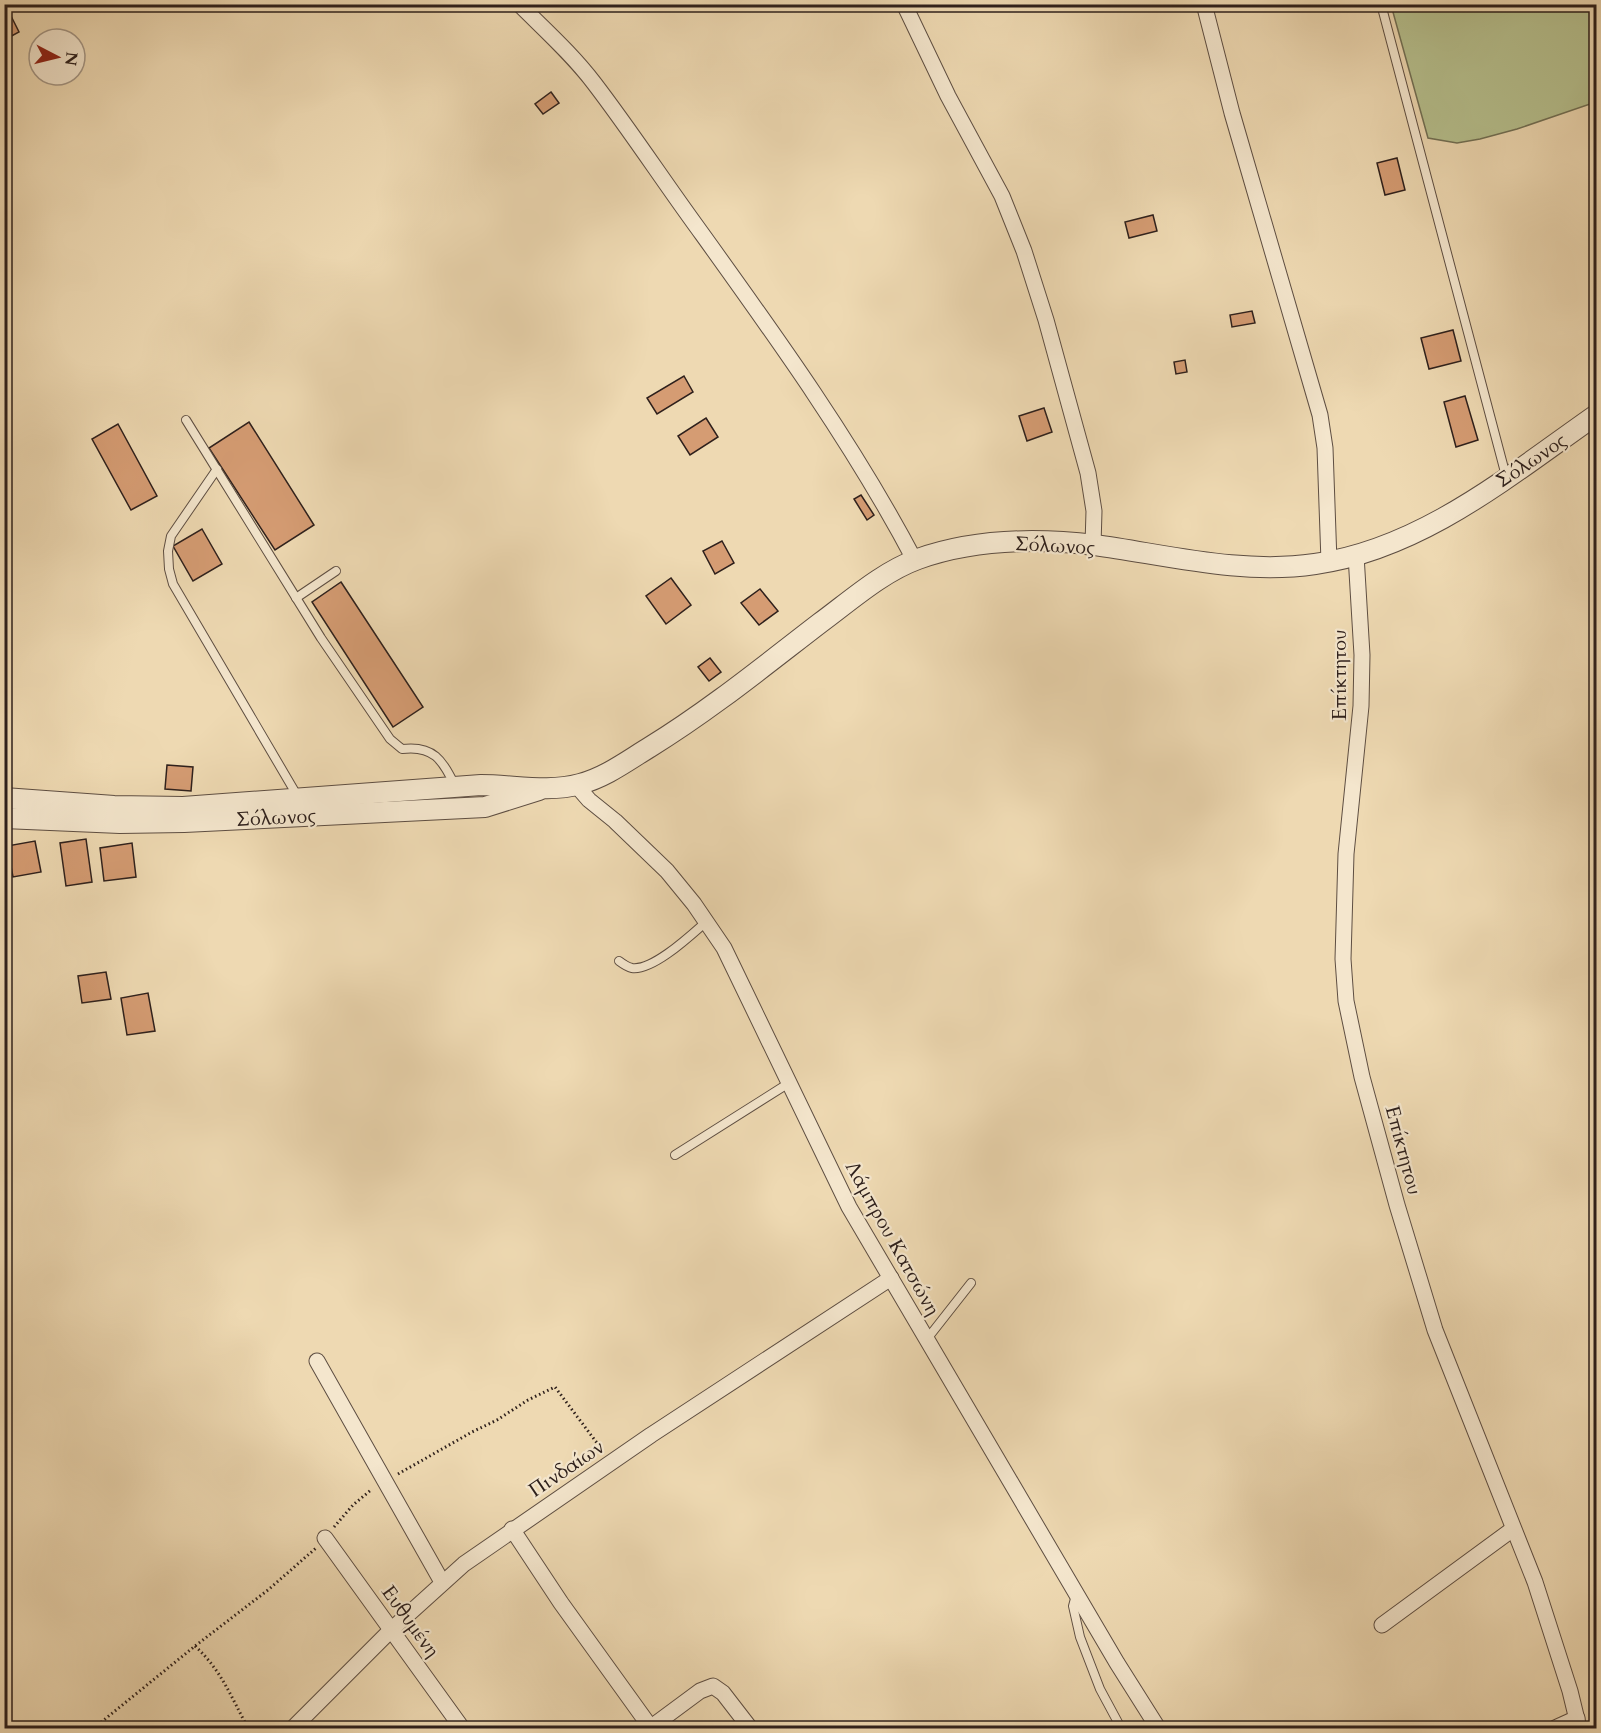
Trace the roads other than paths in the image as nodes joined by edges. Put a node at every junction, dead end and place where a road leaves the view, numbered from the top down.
1 (519, 4) edge
2 (904, 4) edge
3 (1204, 4) edge
4 (1381, 4) edge
5 (1596, 415) edge
6 (186, 420) dead end
7 (217, 469) junction
8 (1507, 477) junction
9 (1093, 545) junction
10 (1356, 555) junction
11 (915, 561) junction
12 (1329, 562) junction
13 (336, 571) dead end
14 (296, 598) junction
15 (576, 785) junction
16 (455, 787) junction
17 (544, 789) junction
18 (4, 798) edge
19 (299, 798) junction
20 (4, 818) edge
21 (706, 921) junction
22 (619, 961) dead end
23 (789, 1083) junction
24 (675, 1155) dead end
25 (891, 1278) junction
26 (971, 1283) dead end
27 (926, 1340) junction
28 (318, 1361) dead end
29 (512, 1529) junction
30 (1513, 1529) junction
31 (325, 1538) road end
32 (442, 1582) junction
33 (1076, 1593) junction
34 (1382, 1625) dead end
35 (392, 1629) junction
36 (1578, 1723) edge
37 (293, 1728) edge
38 (462, 1728) edge
39 (651, 1728) edge
40 (750, 1728) edge
41 (1121, 1728) edge
42 (1158, 1728) edge
43 (1555, 1728) edge

1 - 11 street
2 - 9 street
3 - 12 street
4 - 8 lane
5 - 8 street, Σόλωνος
6 - 7 lane
7 - 14 lane
7 - 19 lane
8 - 10 street, Σόλωνος
9 - 11 street, Σόλωνος
9 - 12 street, Σόλωνος
10 - 12 street, Σόλωνος
10 - 30 street, Επίκτητου
11 - 15 street, Σόλωνος
13 - 14 lane
14 - 16 lane
15 - 17 street, Σόλωνος
15 - 21 street, Λάμπρου Κατσώνη
16 - 17 street, Σόλωνος
16 - 19 street, Σόλωνος
17 - 20 street, Σόλωνος
18 - 19 street, Σόλωνος
21 - 22 lane
21 - 23 street, Λάμπρου Κατσώνη
23 - 24 lane
23 - 25 street, Λάμπρου Κατσώνη
25 - 27 street, Λάμπρου Κατσώνη
25 - 29 street, Πινδαίων
26 - 27 lane
27 - 33 street, Λάμπρου Κατσώνη
28 - 32 street
29 - 32 street, Πινδαίων
29 - 39 street
30 - 34 street
30 - 36 street, Επίκτητου
31 - 35 street, Ευθυμένη
32 - 35 street, Πινδαίων
33 - 41 lane
33 - 42 street, Λάμπρου Κατσώνη
35 - 37 street, Πινδαίων
35 - 38 street, Ευθυμένη
36 - 43 street
39 - 40 street

